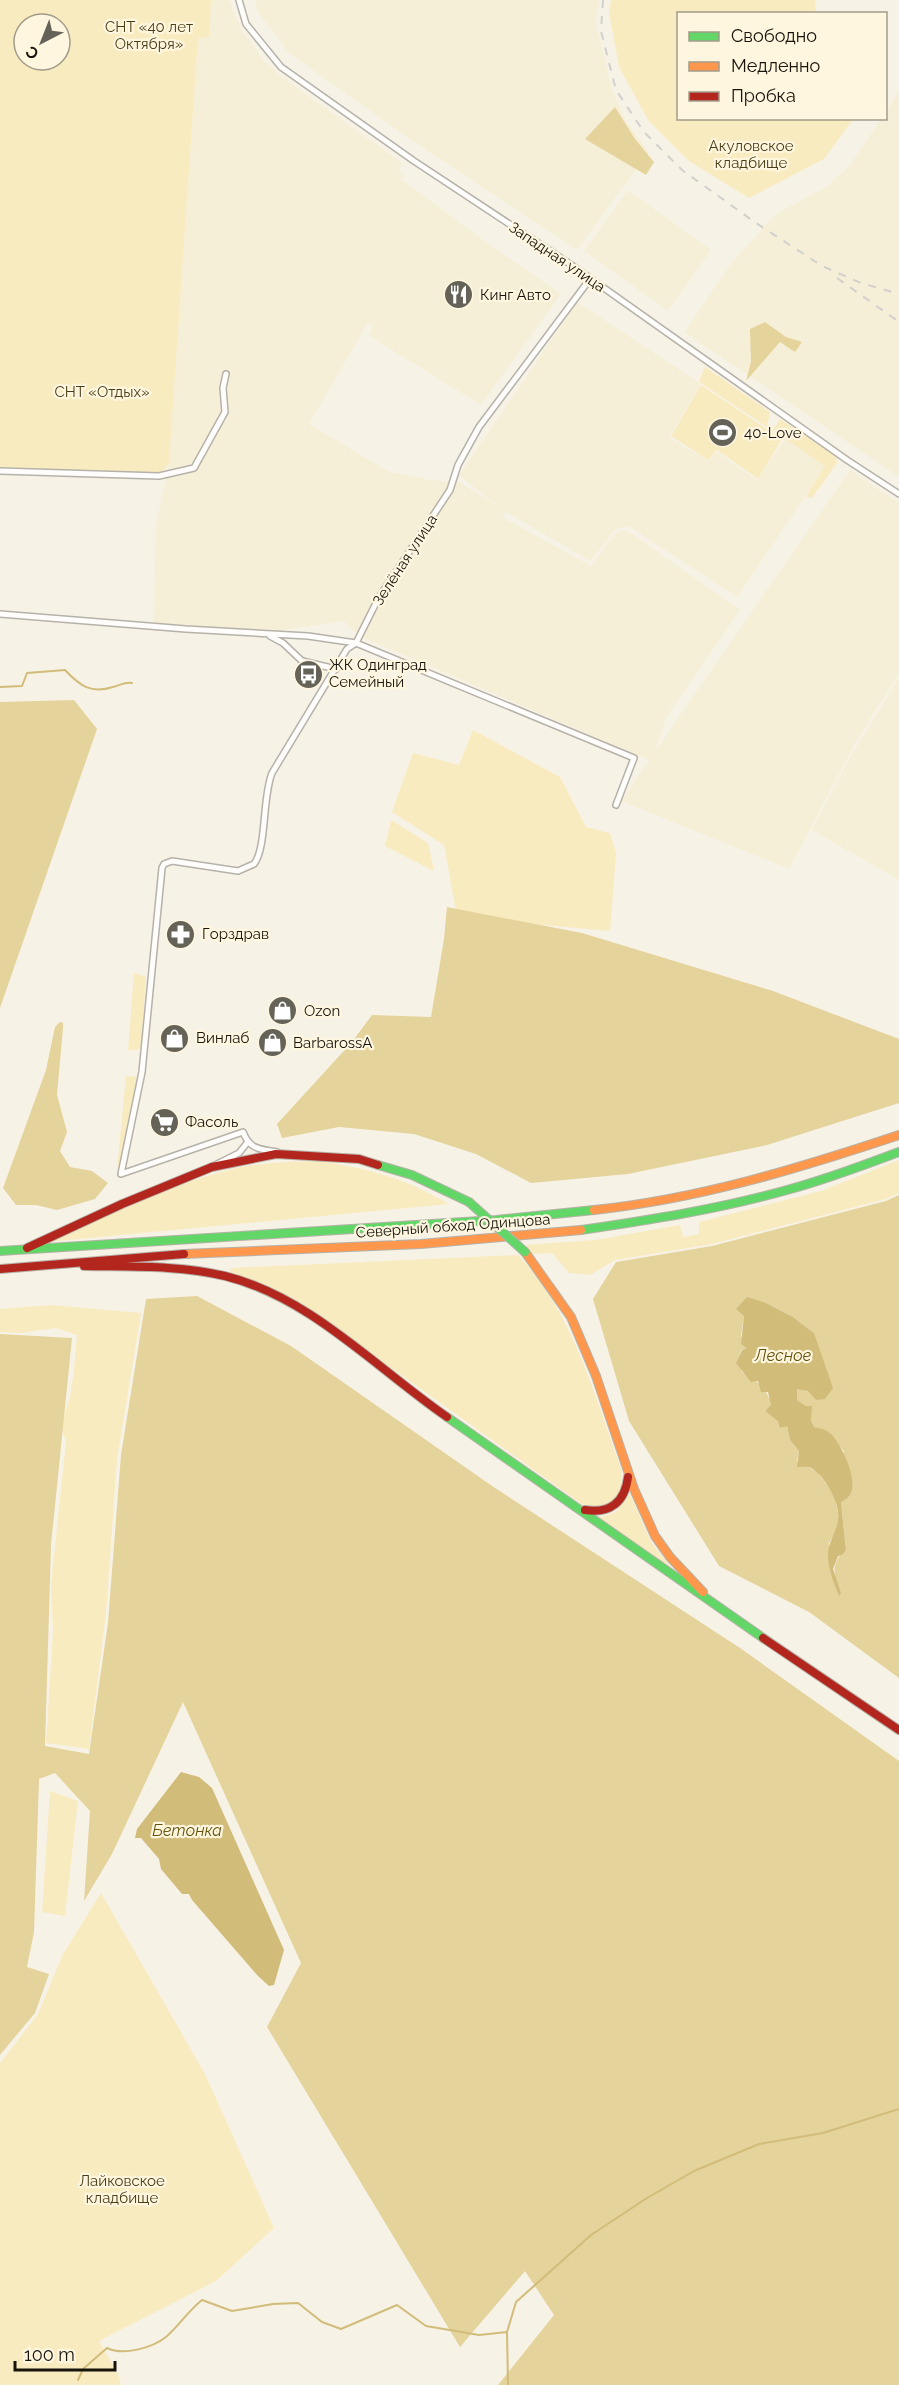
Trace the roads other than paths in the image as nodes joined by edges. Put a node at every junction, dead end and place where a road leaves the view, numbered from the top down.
1 (239, 0) edge
2 (590, 279) junction
3 (226, 374) dead end
4 (0, 471) edge
5 (899, 494) edge
6 (0, 614) edge
7 (264, 633) junction
8 (356, 643) junction
9 (336, 669) junction
10 (616, 804) dead end
11 (899, 1136) edge
12 (247, 1143) junction
13 (899, 1152) edge
14 (309, 1156) junction
15 (212, 1167) junction
16 (25, 1249) junction
17 (0, 1251) edge
18 (59, 1265) junction
19 (0, 1269) edge
20 (627, 1467) junction
21 (573, 1504) junction
22 (750, 1631) junction
23 (899, 1730) edge

1 - 2 street, Западная улица
2 - 5 street, Западная улица
2 - 8 street, Зелёная улица
3 - 4 street
6 - 7 street
7 - 8 street
7 - 9 street
8 - 9 street, Зелёная улица
8 - 10 street
9 - 12 street, Зелёная улица
11 - 16 main road, Северный обход Одинцова
12 - 14 street
12 - 15 street
13 - 18 main road, Северный обход Одинцова
14 - 15 main road
14 - 20 main road, bridge
15 - 16 main road
16 - 17 main road, Северный обход Одинцова
18 - 19 main road, Северный обход Одинцова
18 - 21 main road
20 - 21 main road
20 - 22 main road
21 - 22 main road
22 - 23 main road

